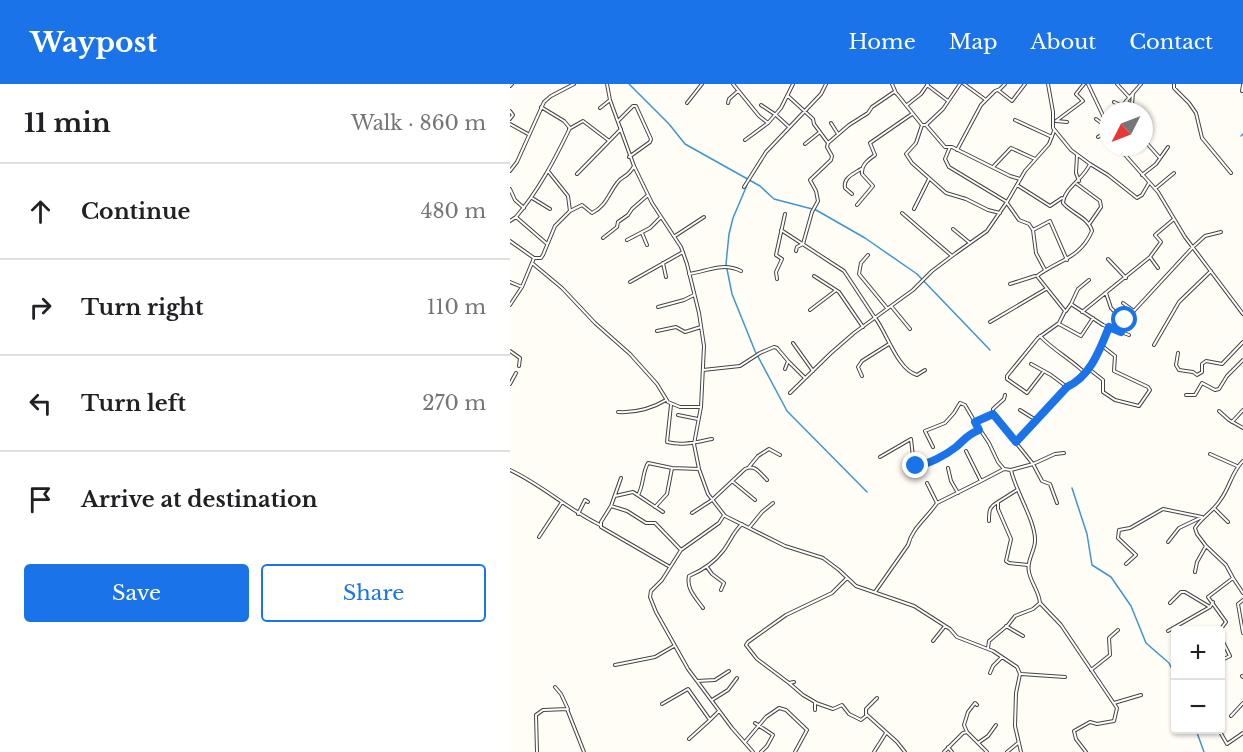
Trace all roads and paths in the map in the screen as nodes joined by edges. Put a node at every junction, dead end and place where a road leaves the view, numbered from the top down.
1 (574, 84) edge
2 (607, 84) edge
3 (702, 84) edge
4 (733, 84) edge
5 (793, 84) edge
6 (826, 84) edge
7 (892, 84) edge
8 (962, 84) edge
9 (1005, 84) edge
10 (1024, 84) edge
11 (1048, 84) edge
12 (1086, 84) edge
13 (1117, 84) edge
14 (1141, 84) edge
15 (1174, 84) edge
16 (928, 85) edge
17 (1243, 85) edge
18 (998, 90) junction
19 (738, 91) junction
20 (1242, 91) edge
21 (896, 93) junction
22 (1133, 93) junction
23 (788, 96) junction
24 (1129, 97) junction
25 (610, 100) junction
26 (986, 100) junction
27 (948, 101) junction
28 (1126, 101) edge
29 (1132, 102) edge
30 (687, 103) dead end
31 (728, 103) dead end
32 (761, 105) dead end
33 (906, 106) junction
34 (541, 107) junction
35 (600, 108) dead end
36 (806, 110) junction
37 (1099, 110) edge
38 (510, 111) edge
39 (912, 114) junction
40 (776, 115) junction
41 (510, 119) edge
42 (618, 120) junction
43 (1015, 120) dead end
44 (1096, 120) dead end
45 (1055, 121) junction
46 (1066, 122) dead end
47 (1099, 122) edge
48 (768, 123) junction
49 (831, 123) dead end
50 (510, 124) edge
51 (924, 125) junction
52 (789, 127) junction
53 (569, 129) junction
54 (621, 129) junction
55 (820, 132) junction
56 (528, 134) junction
57 (838, 134) junction
58 (1054, 134) junction
59 (608, 140) junction
60 (745, 140) dead end
61 (828, 143) junction
62 (806, 144) dead end
63 (950, 147) junction
64 (1167, 147) dead end
65 (957, 150) junction
66 (1153, 150) edge
67 (1077, 155) junction
68 (629, 156) junction
69 (1126, 156) edge
70 (1160, 158) junction
71 (1036, 159) junction
72 (1090, 164) junction
73 (633, 166) junction
74 (993, 167) junction
75 (861, 169) junction
76 (510, 171) edge
77 (548, 171) junction
78 (1174, 173) dead end
79 (1231, 173) dead end
80 (577, 174) dead end
81 (1142, 175) junction
82 (929, 178) junction
83 (1021, 179) junction
84 (1078, 182) junction
85 (1149, 182) junction
86 (1017, 185) junction
87 (744, 187) dead end
88 (510, 189) edge
89 (1155, 189) junction
90 (852, 194) dead end
91 (648, 195) junction
92 (532, 198) junction
93 (1063, 198) junction
94 (1007, 203) junction
95 (857, 205) dead end
96 (524, 208) junction
97 (550, 209) dead end
98 (914, 209) dead end
99 (570, 211) junction
100 (902, 213) dead end
101 (1000, 213) junction
102 (785, 214) dead end
103 (516, 217) junction
104 (661, 217) junction
105 (704, 217) dead end
106 (1174, 219) junction
107 (510, 221) edge
108 (1090, 224) junction
109 (953, 229) dead end
110 (781, 230) junction
111 (1033, 230) junction
112 (1221, 232) dead end
113 (642, 233) junction
114 (675, 236) junction
115 (603, 238) dead end
116 (627, 240) dead end
117 (510, 241) edge
118 (546, 243) junction
119 (970, 243) junction
120 (803, 244) junction
121 (647, 245) dead end
122 (1193, 248) junction
123 (796, 251) dead end
124 (683, 252) junction
125 (868, 255) dead end
126 (952, 256) junction
127 (1150, 257) junction
128 (534, 258) junction
129 (1108, 259) dead end
130 (1067, 260) junction
131 (663, 262) junction
132 (532, 264) junction
133 (1158, 268) dead end
134 (1045, 270) junction
135 (1211, 271) junction
136 (741, 272) dead end
137 (689, 274) junction
138 (814, 276) dead end
139 (1037, 276) junction
140 (666, 277) dead end
141 (1126, 278) junction
142 (777, 279) dead end
143 (1089, 280) dead end
144 (510, 282) edge
145 (630, 282) dead end
146 (1010, 284) dead end
147 (522, 287) junction
148 (1046, 289) junction
149 (835, 291) junction
150 (1106, 293) junction
151 (694, 295) junction
152 (1123, 303) dead end
153 (1071, 304) junction
154 (510, 305) edge
155 (658, 307) dead end
156 (889, 307) junction
157 (810, 310) dead end
158 (1065, 311) junction
159 (1134, 311) junction
160 (1082, 312) junction
161 (1243, 314) edge
162 (875, 318) junction
163 (1093, 318) junction
164 (990, 322) dead end
165 (1125, 322) junction
166 (1059, 324) junction
167 (701, 327) junction
168 (863, 327) junction
169 (1109, 327) junction
170 (910, 329) dead end
171 (657, 331) dead end
172 (1121, 332) junction
173 (1129, 335) dead end
174 (1040, 336) junction
175 (1243, 342) edge
176 (793, 344) dead end
177 (890, 344) junction
178 (1101, 345) junction
179 (1154, 345) dead end
180 (510, 351) edge
181 (1178, 353) dead end
182 (1243, 360) edge
183 (788, 361) junction
184 (1031, 364) dead end
185 (519, 366) dead end
186 (1237, 366) junction
187 (785, 369) dead end
188 (1089, 369) junction
189 (703, 370) junction
190 (925, 370) dead end
191 (1243, 370) edge
192 (813, 371) junction
193 (1044, 371) junction
194 (516, 373) dead end
195 (1086, 374) junction
196 (862, 376) dead end
197 (805, 378) junction
198 (510, 384) edge
199 (1067, 387) junction
200 (790, 393) dead end
201 (1005, 396) dead end
202 (1186, 396) dead end
203 (666, 400) junction
204 (671, 404) junction
205 (701, 407) junction
206 (1020, 410) dead end
207 (1243, 410) edge
208 (1219, 411) dead end
209 (618, 412) dead end
210 (993, 414) junction
211 (678, 415) dead end
212 (698, 419) junction
213 (1036, 420) junction
214 (975, 422) junction
215 (1232, 422) junction
216 (1243, 428) edge
217 (979, 430) junction
218 (712, 439) dead end
219 (1016, 442) junction
220 (694, 444) junction
221 (933, 447) dead end
222 (966, 452) dead end
223 (1064, 453) dead end
224 (1210, 454) dead end
225 (780, 455) dead end
226 (880, 457) dead end
227 (1243, 461) edge
228 (1033, 464) junction
229 (1237, 466) junction
230 (749, 467) junction
231 (672, 468) junction
232 (948, 468) dead end
233 (699, 469) junction
234 (1004, 469) junction
235 (510, 470) edge
236 (1011, 470) junction
237 (621, 478) dead end
238 (767, 480) dead end
239 (732, 481) junction
240 (981, 481) junction
241 (927, 483) dead end
242 (1018, 490) junction
243 (958, 493) junction
244 (638, 495) junction
245 (615, 496) junction
246 (712, 500) junction
247 (755, 500) dead end
248 (562, 502) junction
249 (588, 502) dead end
250 (998, 502) junction
251 (773, 503) dead end
252 (937, 503) junction
253 (1057, 503) dead end
254 (611, 506) junction
255 (655, 507) junction
256 (1215, 509) junction
257 (663, 512) dead end
258 (692, 513) dead end
259 (578, 514) junction
260 (724, 514) junction
261 (1202, 517) junction
262 (989, 520) dead end
263 (1228, 522) dead end
264 (742, 524) junction
265 (600, 525) junction
266 (749, 528) junction
267 (539, 537) dead end
268 (1168, 542) dead end
269 (1206, 546) junction
270 (681, 550) junction
271 (1125, 564) dead end
272 (1028, 565) junction
273 (670, 567) junction
274 (707, 567) junction
275 (1195, 572) dead end
276 (848, 578) junction
277 (1233, 578) junction
278 (721, 590) dead end
279 (874, 592) junction
280 (1243, 593) edge
281 (1243, 600) edge
282 (1213, 602) junction
283 (1040, 603) junction
284 (1170, 603) dead end
285 (703, 608) dead end
286 (1210, 608) junction
287 (945, 626) junction
288 (1006, 626) junction
289 (1223, 626) edge
290 (1118, 630) dead end
291 (1168, 631) dead end
292 (1243, 633) edge
293 (1023, 636) dead end
294 (933, 641) dead end
295 (1225, 645) edge
296 (674, 646) junction
297 (988, 648) junction
298 (1002, 657) junction
299 (1225, 659) edge
300 (615, 665) dead end
301 (1091, 670) junction
302 (729, 671) dead end
303 (990, 673) dead end
304 (1020, 674) junction
305 (1065, 677) dead end
306 (737, 678) dead end
307 (697, 681) junction
308 (794, 682) dead end
309 (789, 683) junction
310 (555, 687) dead end
311 (1141, 694) dead end
312 (877, 698) dead end
313 (712, 700) junction
314 (1114, 703) junction
315 (662, 704) dead end
316 (816, 704) junction
317 (1243, 704) edge
318 (977, 705) dead end
319 (567, 709) junction
320 (815, 710) dead end
321 (719, 711) junction
322 (867, 716) junction
323 (1231, 716) dead end
324 (710, 720) junction
325 (755, 723) dead end
326 (996, 725) dead end
327 (759, 726) junction
328 (967, 732) junction
329 (1243, 733) edge
330 (886, 734) junction
331 (1222, 734) edge
332 (689, 739) dead end
333 (745, 742) junction
334 (978, 743) junction
335 (1018, 743) junction
336 (948, 747) junction
337 (1015, 747) junction
338 (1020, 748) junction
339 (537, 752) edge
340 (584, 752) edge
341 (753, 752) edge
342 (761, 752) edge
343 (795, 752) edge
344 (874, 752) edge
345 (905, 752) edge
346 (944, 752) edge
347 (952, 752) edge
348 (987, 752) edge
349 (1007, 752) edge
350 (1021, 752) edge
351 (1086, 752) edge

1 - 34 street
2 - 25 street
3 - 30 street
4 - 19 street
5 - 23 street
6 - 36 street
7 - 21 street
8 - 26 street
8 - 27 street
9 - 18 street
10 - 18 street
11 - 45 street
12 - 37 street
12 - 45 street
13 - 24 street
14 - 22 street
15 - 79 street
16 - 27 street
16 - 33 street
17 - 20 street
18 - 26 street
19 - 31 street
19 - 48 street
21 - 33 street
21 - 57 street
22 - 24 street
22 - 29 street
23 - 36 street
23 - 40 street
24 - 28 street
25 - 35 street
25 - 42 street
26 - 65 street
27 - 51 street
32 - 40 street
33 - 39 street
34 - 53 street
34 - 56 street
36 - 52 street
36 - 55 street
38 - 41 street
39 - 51 street
39 - 75 street
40 - 48 street
40 - 52 street
42 - 54 street
42 - 68 street
43 - 58 street
44 - 47 street
45 - 46 street
45 - 58 street
48 - 60 street
49 - 57 street
50 - 56 street
51 - 63 street
51 - 82 street
52 - 87 street
53 - 59 street
53 - 77 street
54 - 59 street
54 - 68 street
55 - 61 street
55 - 62 street
56 - 76 street
57 - 61 street
58 - 67 street
58 - 71 street
59 - 80 street
61 - 120 street
63 - 65 street
63 - 94 street
64 - 70 street
65 - 74 street
66 - 70 street
67 - 72 street
67 - 84 street
68 - 73 street
69 - 81 street
70 - 81 street
71 - 74 street
71 - 83 street
72 - 84 street
72 - 85 street
73 - 91 street
73 - 99 street
74 - 83 street
75 - 90 street
75 - 95 street
77 - 92 street
77 - 99 street
78 - 89 street
81 - 85 street
82 - 98 street
82 - 101 street
83 - 86 street
84 - 93 street
84 - 108 street
85 - 89 street
86 - 93 street
86 - 94 street
88 - 96 street
89 - 106 street
91 - 104 street
91 - 115 street
92 - 96 street
92 - 97 street
93 - 108 street
94 - 101 street
94 - 111 street
96 - 103 street
99 - 118 street
100 - 126 street
101 - 119 street
102 - 110 street
103 - 107 street
103 - 118 street
104 - 113 street
104 - 114 street
105 - 114 street
106 - 122 street
106 - 127 street
108 - 130 street
109 - 119 street
110 - 120 street
110 - 142 street
111 - 130 street
111 - 134 street
112 - 122 street
113 - 116 street
113 - 121 street
114 - 124 street
117 - 128 street
118 - 128 street
119 - 126 street
120 - 123 street
120 - 162 street
122 - 135 street
122 - 159 street
124 - 131 street
124 - 137 street
125 - 156 street
126 - 156 street
127 - 133 street
127 - 141 street
128 - 132 street
129 - 141 street
130 - 134 street
131 - 140 street
131 - 145 street
132 - 147 street
132 - 203 street
134 - 139 street
135 - 161 street
135 - 179 street
136 - 137 street
137 - 151 street
138 - 149 street
139 - 146 street
139 - 148 street
141 - 150 street
143 - 153 street
144 - 147 street
147 - 154 street
148 - 158 street
148 - 164 street
149 - 157 street
149 - 168 street
150 - 160 street
150 - 165 street
151 - 155 street
151 - 167 street
152 - 159 street
153 - 158 street
153 - 160 street
156 - 162 street
156 - 170 street
158 - 166 street
159 - 165 street
160 - 163 street
162 - 168 street
162 - 177 street
163 - 166 street
163 - 169 street
165 - 172 street
166 - 174 street
167 - 171 street
167 - 189 street
168 - 192 street
169 - 172 street
169 - 178 street
172 - 173 street
174 - 193 street
174 - 195 street
175 - 181 street
176 - 192 street
177 - 190 street
177 - 196 street
178 - 188 street
178 - 188 street
180 - 185 street
182 - 186 street
183 - 187 street
183 - 189 street
183 - 197 street
184 - 193 street
186 - 191 street
186 - 202 street
188 - 195 street
189 - 205 street
192 - 197 street
193 - 199 street
194 - 198 street
195 - 199 street
197 - 200 street
199 - 213 street
201 - 210 street
203 - 204 street
203 - 209 street
204 - 205 street
204 - 220 street
205 - 212 street
206 - 213 street
207 - 215 street
208 - 215 street
210 - 214 street
210 - 219 street
211 - 212 street
212 - 220 street
213 - 219 street
214 - 217 street
214 - 221 street
215 - 216 street
217 - 226 street
217 - 234 street
218 - 220 street
219 - 228 street
220 - 233 street
222 - 240 street
223 - 228 street
224 - 229 street
225 - 230 street
227 - 229 street
228 - 236 street
228 - 253 street
229 - 256 street
230 - 238 street
230 - 239 street
231 - 233 street
231 - 244 street
231 - 255 street
232 - 243 street
233 - 246 street
234 - 236 street
234 - 240 street
235 - 248 street
236 - 242 street
237 - 245 street
239 - 246 street
239 - 247 street
240 - 243 street
241 - 252 street
242 - 250 street
242 - 272 street
243 - 252 street
244 - 245 street
244 - 255 street
245 - 254 street
246 - 258 street
246 - 260 street
248 - 259 street
248 - 267 street
249 - 259 street
250 - 262 street
250 - 272 street
251 - 266 street
252 - 279 street
254 - 265 street
254 - 270 street
255 - 257 street
256 - 261 street
256 - 263 street
259 - 265 street
260 - 264 street
260 - 270 street
261 - 268 street
261 - 269 street
261 - 271 street
264 - 266 street
264 - 274 street
265 - 273 street
266 - 276 street
269 - 275 street
269 - 277 street
270 - 273 street
272 - 283 street
273 - 296 street
274 - 278 street
274 - 285 street
276 - 279 street
276 - 309 street
277 - 280 street
277 - 282 street
279 - 287 street
281 - 292 street
282 - 286 street
282 - 289 street
283 - 288 street
283 - 301 street
284 - 286 street
286 - 291 street
287 - 294 street
287 - 297 street
288 - 293 street
288 - 297 street
290 - 301 street
295 - 299 street
296 - 300 street
296 - 307 street
297 - 298 street
298 - 303 street
298 - 304 street
301 - 314 street
302 - 307 street
304 - 305 street
304 - 335 street
306 - 313 street
307 - 313 street
308 - 309 street
309 - 316 street
310 - 319 street
311 - 314 street
312 - 322 street
313 - 321 street
314 - 351 street
315 - 324 street
316 - 320 street
316 - 322 street
317 - 323 street
318 - 328 street
319 - 339 street
319 - 340 street
321 - 324 street
321 - 333 street
322 - 330 street
324 - 332 street
325 - 327 street
326 - 334 street
327 - 333 street
327 - 342 street
327 - 343 street
328 - 334 street
328 - 336 street
329 - 331 street
330 - 344 street
330 - 345 street
333 - 341 street
334 - 348 street
335 - 337 street
335 - 338 street
336 - 346 street
336 - 347 street
337 - 338 street
337 - 349 street
338 - 350 street

